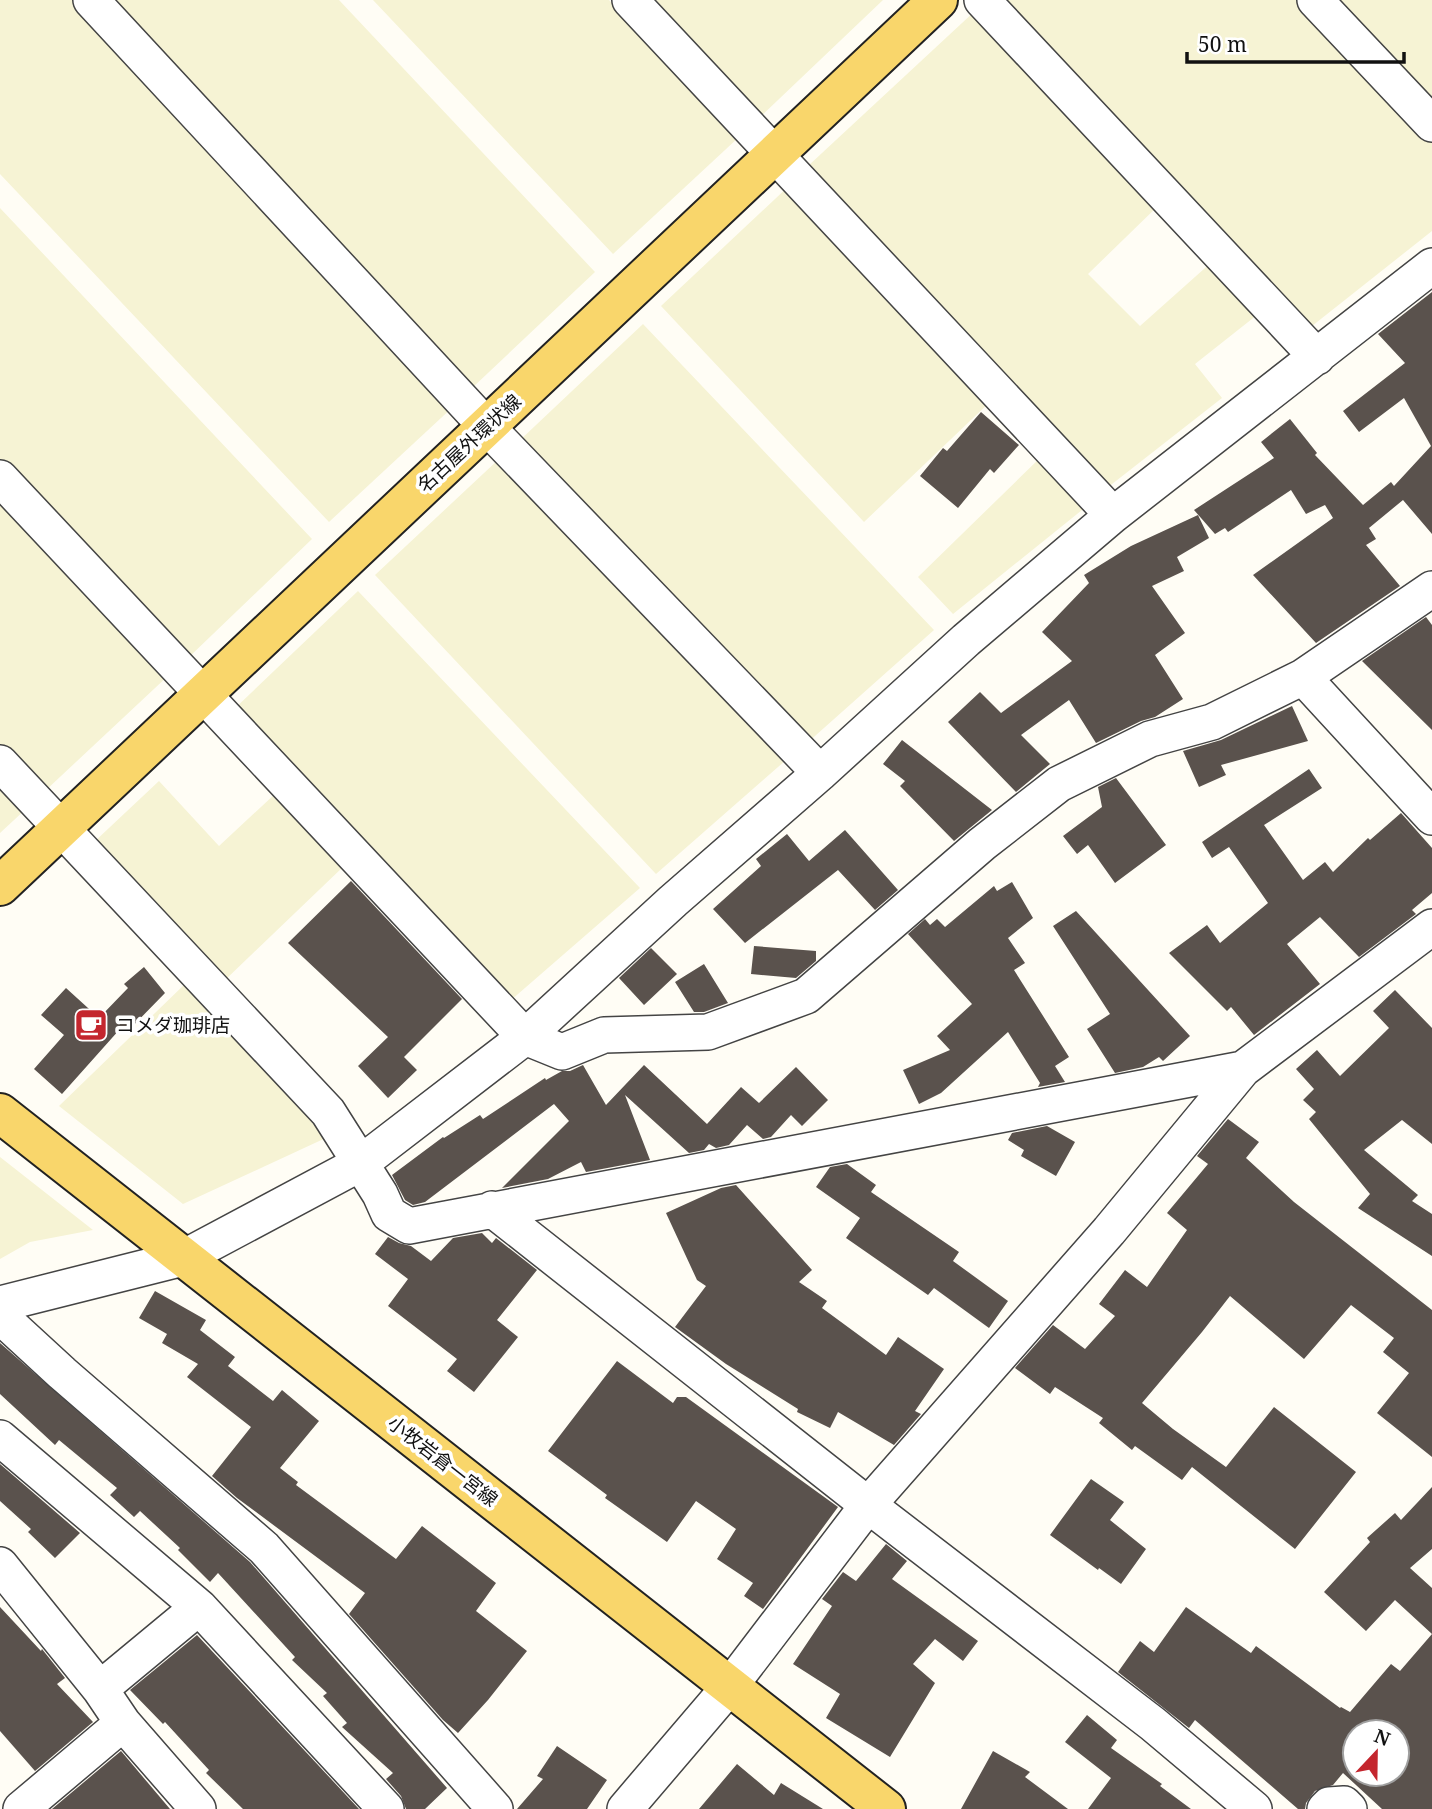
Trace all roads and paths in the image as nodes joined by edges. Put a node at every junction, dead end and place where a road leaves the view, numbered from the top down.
1 (91, 0) edge
2 (630, 0) edge
3 (938, 0) edge
4 (982, 0) edge
5 (1315, 0) edge
6 (1432, 124) edge
7 (776, 153) junction
8 (1432, 266) edge
9 (1317, 357) junction
10 (487, 427) junction
11 (0, 478) edge
12 (1113, 515) junction
13 (1432, 589) edge
14 (1303, 677) junction
15 (204, 695) junction
16 (0, 763) edge
17 (820, 773) junction
18 (1432, 817) edge
19 (61, 828) junction
20 (0, 886) edge
21 (1432, 927) edge
22 (525, 1037) junction
23 (1244, 1069) junction
24 (0, 1113) edge
25 (361, 1163) junction
26 (492, 1209) junction
27 (183, 1258) junction
28 (0, 1304) edge
29 (0, 1316) edge
30 (0, 1437) edge
31 (868, 1505) junction
32 (0, 1565) edge
33 (199, 1607) junction
34 (730, 1686) junction
35 (100, 1689) junction
36 (123, 1723) junction
37 (640, 1804) edge
38 (21, 1809) edge
39 (198, 1809) edge
40 (386, 1809) edge
41 (495, 1809) edge
42 (886, 1809) edge
43 (1254, 1809) edge
44 (1325, 1809) edge
45 (1349, 1809) edge

1 - 10 street
2 - 7 street
3 - 7 main road, 名古屋外環状線
4 - 9 street
5 - 6 street
7 - 10 main road, 名古屋外環状線
7 - 12 street
8 - 9 street
9 - 12 street
10 - 15 main road, 名古屋外環状線
10 - 17 street
11 - 15 street
12 - 17 street
13 - 14 street
14 - 18 street
14 - 22 street
15 - 19 main road, 名古屋外環状線
15 - 22 street
16 - 19 street
17 - 22 street
19 - 20 main road, 名古屋外環状線
19 - 25 street
21 - 23 street
22 - 25 street
23 - 26 street
23 - 31 street
24 - 27 main road, 小牧岩倉一宮線
25 - 26 street
25 - 27 street
26 - 31 street
27 - 28 street
27 - 34 main road, 小牧岩倉一宮線
29 - 41 street
30 - 33 street
31 - 34 street
31 - 43 street
32 - 35 street
33 - 35 street
33 - 40 street
34 - 37 street
34 - 42 main road, 小牧岩倉一宮線
35 - 36 street
36 - 38 street
36 - 39 street
44 - 45 street

